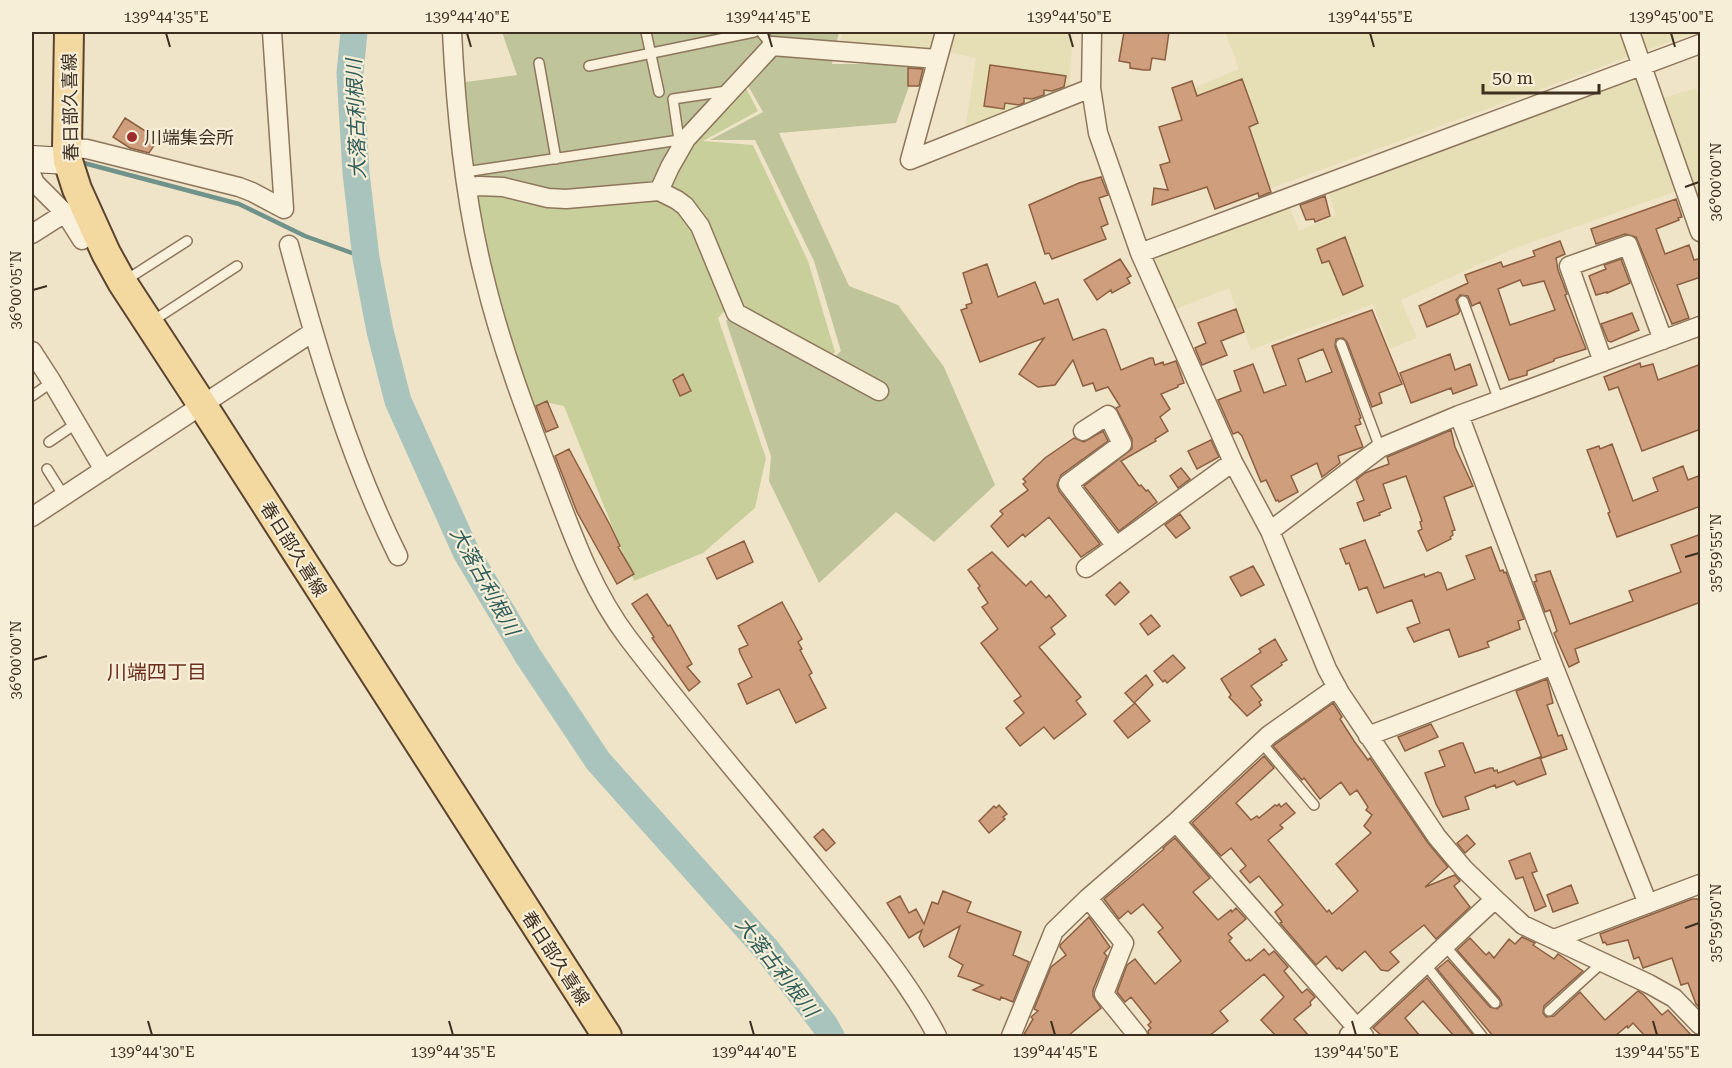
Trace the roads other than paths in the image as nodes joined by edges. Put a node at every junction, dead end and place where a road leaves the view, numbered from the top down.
1 (69, 32) edge
2 (272, 32) edge
3 (452, 32) edge
4 (646, 32) edge
5 (754, 32) edge
6 (761, 32) edge
7 (945, 32) edge
8 (1092, 32) edge
9 (1630, 32) edge
10 (1701, 44) edge
11 (772, 46) junction
12 (651, 53) junction
13 (937, 59) junction
14 (539, 63) dead end
15 (590, 66) dead end
16 (1643, 66) junction
17 (1091, 88) junction
18 (731, 91) junction
19 (659, 92) dead end
20 (682, 140) junction
21 (68, 155) junction
22 (32, 159) edge
23 (556, 159) junction
24 (32, 176) edge
25 (466, 180) junction
26 (659, 191) junction
27 (65, 213) junction
28 (1701, 232) edge
29 (32, 234) edge
30 (82, 240) dead end
31 (187, 241) dead end
32 (289, 245) dead end
33 (1140, 253) junction
34 (237, 266) dead end
35 (122, 282) junction
36 (1463, 302) dead end
37 (148, 323) junction
38 (1701, 326) edge
39 (313, 332) junction
40 (1663, 340) junction
41 (1341, 344) dead end
42 (32, 351) edge
43 (1603, 362) junction
44 (52, 382) junction
45 (879, 391) dead end
46 (32, 396) edge
47 (1499, 401) junction
48 (203, 405) junction
49 (1460, 415) junction
50 (77, 423) junction
51 (1083, 431) dead end
52 (49, 442) dead end
53 (1380, 447) junction
54 (1233, 462) junction
55 (47, 469) dead end
56 (104, 470) junction
57 (64, 496) junction
58 (32, 517) edge
59 (1270, 531) junction
60 (1116, 546) junction
61 (398, 556) dead end
62 (1086, 568) dead end
63 (1553, 665) junction
64 (1337, 687) junction
65 (1368, 736) junction
66 (1260, 742) junction
67 (1314, 805) dead end
68 (1176, 822) junction
69 (1701, 884) edge
70 (1088, 898) junction
71 (1495, 899) junction
72 (1648, 904) junction
73 (1554, 939) junction
74 (1445, 946) junction
75 (1603, 962) junction
76 (1425, 964) junction
77 (1495, 1003) dead end
78 (1549, 1011) dead end
79 (1698, 1020) edge
80 (1356, 1034) edge
81 (607, 1036) edge
82 (937, 1036) edge
83 (1011, 1036) edge
84 (1138, 1036) edge
85 (1482, 1036) edge

1 - 21 main road, 春日部久喜線
2 - 21 street
3 - 25 street
4 - 12 lane
5 - 12 lane
6 - 11 lane
7 - 13 street
8 - 17 street
9 - 16 street
10 - 16 street
11 - 13 street
11 - 18 street
12 - 15 lane
12 - 19 lane
13 - 17 street
14 - 23 lane
16 - 28 street
16 - 33 street
17 - 33 street
18 - 20 street
18 - 20 lane
20 - 23 lane
20 - 26 street
21 - 22 main road
21 - 35 main road, 春日部久喜線
23 - 25 lane
24 - 27 street
25 - 26 street
25 - 82 street
26 - 45 street
27 - 29 street
27 - 30 street
31 - 35 lane
32 - 39 street
33 - 54 street
34 - 37 lane
35 - 37 main road, 春日部久喜線
36 - 47 lane
37 - 48 main road, 春日部久喜線
38 - 40 street
39 - 48 street
39 - 61 street
40 - 43 street
40 - 43 street
41 - 53 lane
42 - 44 street
43 - 47 street
44 - 46 lane
44 - 50 street
47 - 49 street
48 - 56 street
48 - 81 main road, 春日部久喜線
49 - 53 street
49 - 63 street
50 - 52 lane
50 - 56 street
51 - 60 street
53 - 59 street
54 - 59 street
54 - 60 street
55 - 57 lane
56 - 57 street
57 - 58 street
59 - 64 street
60 - 62 street
63 - 65 street
63 - 72 street
64 - 65 street
64 - 66 street
65 - 71 street
66 - 67 lane
66 - 68 street
68 - 70 street
68 - 80 street
69 - 72 street
70 - 83 street
70 - 84 street
71 - 73 street
71 - 74 street
72 - 73 street
73 - 75 street
74 - 76 street
74 - 77 lane
75 - 78 lane
75 - 79 street
76 - 80 street
76 - 85 lane

